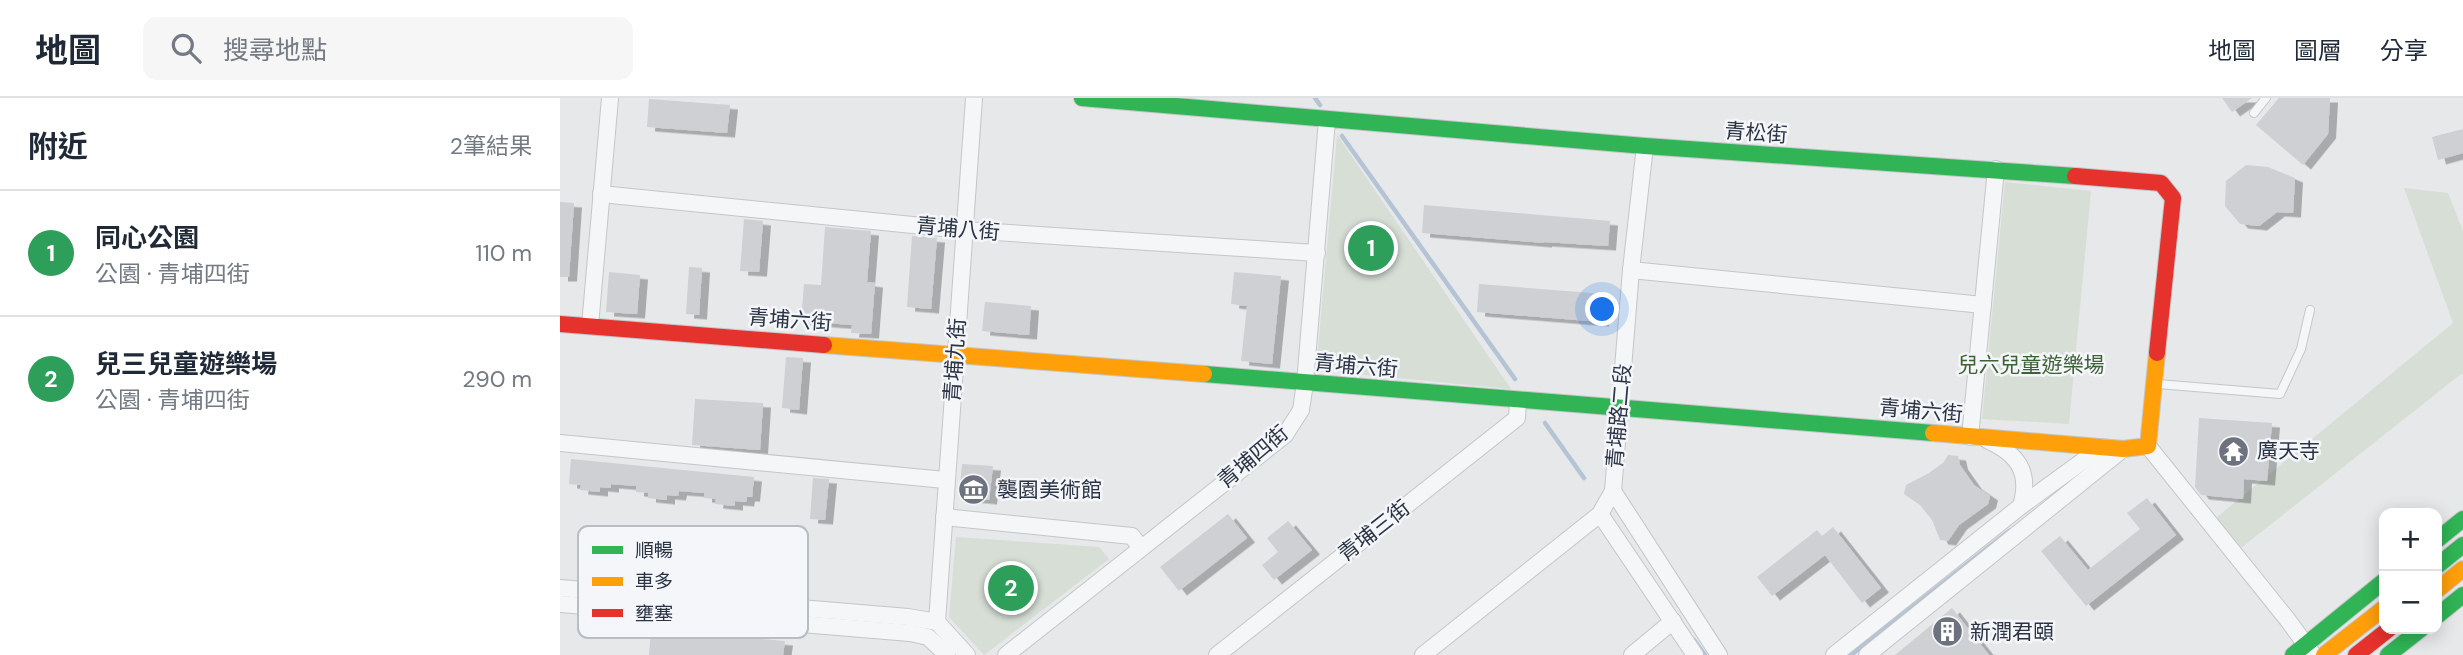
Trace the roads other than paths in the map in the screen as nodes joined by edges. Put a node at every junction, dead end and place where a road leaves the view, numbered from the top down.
1 (610, 98) edge
2 (974, 98) edge
3 (1082, 98) edge
4 (2266, 98) edge
5 (2253, 113) dead end
6 (1327, 120) junction
7 (1645, 146) junction
8 (1996, 169) junction
9 (601, 194) junction
10 (963, 230) junction
11 (1317, 254) junction
12 (1632, 270) junction
13 (1983, 305) junction
14 (2310, 310) dead end
15 (560, 324) edge
16 (590, 326) junction
17 (956, 354) junction
18 (1305, 383) junction
19 (2155, 384) junction
20 (1518, 401) junction
21 (1621, 407) junction
22 (1976, 437) junction
23 (560, 443) edge
24 (2148, 446) junction
25 (2102, 447) junction
26 (2123, 449) junction
27 (946, 480) junction
28 (1612, 491) junction
29 (2021, 506) junction
30 (1600, 514) junction
31 (944, 516) junction
32 (2463, 519) edge
33 (2442, 536) edge
34 (2463, 545) edge
35 (1140, 547) junction
36 (2442, 562) edge
37 (2463, 569) edge
38 (2379, 585) edge
39 (2442, 586) edge
40 (560, 588) edge
41 (578, 590) edge
42 (2463, 595) edge
43 (560, 604) edge
44 (578, 605) edge
45 (808, 609) edge
46 (2379, 612) edge
47 (2442, 612) edge
48 (1673, 621) junction
49 (937, 622) junction
50 (808, 625) edge
51 (2383, 634) edge
52 (2415, 634) edge
53 (2304, 652) edge
54 (947, 655) edge
55 (967, 655) edge
56 (1006, 655) edge
57 (1217, 655) edge
58 (1423, 655) edge
59 (1632, 655) edge
60 (1695, 655) edge
61 (1719, 655) edge
62 (1835, 655) edge
63 (1867, 655) edge
64 (2324, 655) edge
65 (2356, 655) edge
66 (2388, 655) edge

1 - 9 street
2 - 10 street, 青埔九街
3 - 6 street, 青松街
4 - 5 lane
6 - 7 street, 青松街
6 - 11 street, 青埔四街
7 - 8 street, 青松街
7 - 12 street, 青埔路二段
8 - 13 street
8 - 19 street, 青松街
9 - 10 street, 青埔八街
9 - 16 street
10 - 11 street, 青埔八街
10 - 17 street, 青埔九街
11 - 18 street, 青埔四街
12 - 13 street
12 - 21 street, 青埔路二段
13 - 22 street
14 - 19 lane
15 - 16 street, 青埔六街
16 - 17 street, 青埔六街
17 - 18 street, 青埔六街
17 - 27 street, 青埔九街
18 - 20 street, 青埔六街
18 - 35 street, 青埔四街
19 - 24 street, 青松街
20 - 21 street, 青埔六街
20 - 57 street, 青埔三街
21 - 22 street, 青埔六街
21 - 28 street, 青埔路二段
22 - 25 street, 青埔六街
22 - 29 street
23 - 27 street
24 - 26 street, 青埔六街
24 - 53 street
25 - 26 street, 青埔六街
25 - 29 street
26 - 63 street
27 - 31 street, 青埔九街
28 - 30 street
28 - 61 street, 青埔路二段
29 - 62 street
30 - 48 street
30 - 58 street
31 - 35 street
31 - 49 street, 青埔九街
32 - 33 street
34 - 36 street
35 - 56 street, 青埔四街
37 - 39 street
38 - 53 street
40 - 41 street
42 - 47 street
43 - 44 street
45 - 49 street
46 - 64 street
48 - 59 street
48 - 60 street
49 - 55 street
50 - 54 street
51 - 65 street
52 - 66 street

